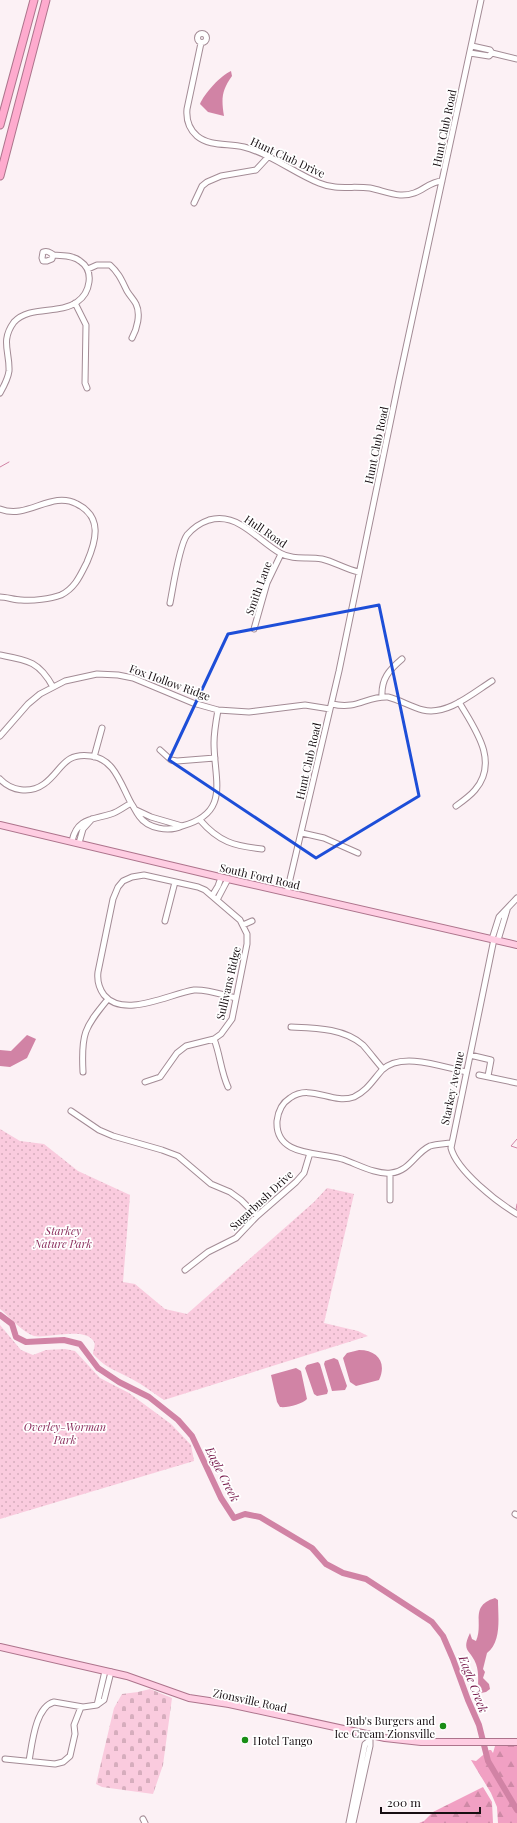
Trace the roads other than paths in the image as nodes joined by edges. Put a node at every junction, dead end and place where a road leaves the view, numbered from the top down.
1 (34, 0) edge
2 (46, 0) edge
3 (481, 0) edge
4 (201, 43) dead end
5 (472, 46) junction
6 (470, 53) junction
7 (492, 53) junction
8 (517, 59) edge
9 (0, 125) edge
10 (268, 157) junction
11 (0, 176) edge
12 (442, 181) junction
13 (194, 203) dead end
14 (54, 254) dead end
15 (88, 269) junction
16 (75, 303) junction
17 (132, 338) dead end
18 (87, 388) dead end
19 (0, 393) edge
20 (0, 509) edge
21 (281, 554) junction
22 (359, 572) junction
23 (0, 597) edge
24 (170, 603) dead end
25 (254, 629) dead end
26 (0, 655) edge
27 (402, 659) dead end
28 (492, 682) dead end
29 (53, 686) junction
30 (382, 696) junction
31 (459, 702) junction
32 (331, 707) junction
33 (218, 710) junction
34 (102, 728) dead end
35 (0, 736) edge
36 (160, 750) dead end
37 (94, 757) junction
38 (215, 758) junction
39 (0, 779) edge
40 (131, 803) junction
41 (456, 806) dead end
42 (136, 810) junction
43 (92, 819) junction
44 (200, 820) junction
45 (0, 825) edge
46 (182, 826) junction
47 (302, 833) junction
48 (72, 841) junction
49 (79, 843) junction
50 (262, 849) dead end
51 (358, 853) dead end
52 (220, 878) junction
53 (228, 879) junction
54 (175, 882) junction
55 (287, 892) junction
56 (212, 896) junction
57 (517, 898) edge
58 (216, 900) junction
59 (165, 921) dead end
60 (252, 921) dead end
61 (243, 925) junction
62 (495, 940) junction
63 (517, 945) edge
64 (236, 998) junction
65 (108, 999) junction
66 (292, 1027) dead end
67 (214, 1038) junction
68 (470, 1055) junction
69 (383, 1069) junction
70 (83, 1072) dead end
71 (466, 1072) junction
72 (479, 1075) dead end
73 (488, 1076) junction
74 (145, 1082) dead end
75 (517, 1083) edge
76 (228, 1087) dead end
77 (71, 1111) dead end
78 (451, 1143) junction
79 (310, 1153) junction
80 (390, 1174) junction
81 (390, 1200) dead end
82 (517, 1214) edge
83 (257, 1216) junction
84 (184, 1270) dead end
85 (0, 1648) edge
86 (108, 1671) junction
87 (81, 1707) junction
88 (370, 1738) junction
89 (517, 1742) edge
90 (5, 1759) dead end
91 (29, 1761) junction
92 (348, 1823) edge
93 (354, 1823) edge

1 - 9 highway
2 - 11 highway
3 - 5 street, Hunt Club Road
4 - 10 street, Hunt Club Drive
5 - 6 street, Hunt Club Road
5 - 7 street
6 - 7 street
6 - 12 street, Hunt Club Road
7 - 8 street
10 - 12 street, Hunt Club Drive
10 - 13 street
12 - 22 street, Hunt Club Road
14 - 15 street
15 - 16 street
15 - 17 street
16 - 18 street
16 - 19 street
20 - 23 street
21 - 22 street, Hull Road
21 - 24 street, Hull Road
21 - 25 street, Smith Lane
22 - 32 street, Hunt Club Road
26 - 29 street
27 - 30 street
28 - 31 street
29 - 33 street, Fox Hollow Ridge
29 - 35 street, Fox Hollow Ridge
30 - 31 street
30 - 32 street, Fox Hollow Ridge
31 - 41 street
32 - 33 street, Fox Hollow Ridge
32 - 47 street, Hunt Club Road
33 - 38 street
34 - 37 street
36 - 38 street
37 - 39 street
37 - 40 street
38 - 44 street
40 - 42 street
40 - 43 street
42 - 46 street
42 - 46 street
43 - 48 street
43 - 49 street
44 - 46 street
44 - 50 street
45 - 48 main road, South Ford Road
47 - 51 street
47 - 55 street, Hunt Club Road
48 - 49 main road, South Ford Road
49 - 52 main road, South Ford Road
52 - 53 main road, South Ford Road
52 - 56 street
53 - 55 main road, South Ford Road
53 - 58 street
54 - 56 street
54 - 59 street
54 - 65 street
55 - 62 main road, South Ford Road
56 - 58 street
57 - 62 street, Starkey Avenue
58 - 61 street
60 - 61 street
61 - 64 street, Sullivans Ridge
62 - 63 main road, South Ford Road
62 - 68 street, Starkey Avenue
64 - 65 street
64 - 67 street, Sullivans Ridge
65 - 70 street
66 - 69 street
67 - 74 street, Sullivans Ridge
67 - 76 street
68 - 71 street, Starkey Avenue
68 - 73 street
69 - 71 street
69 - 79 street
71 - 78 street, Starkey Avenue
72 - 73 street
73 - 75 street
77 - 83 street
78 - 80 street
78 - 82 street
79 - 80 street
79 - 83 street, Sugarbush Drive
80 - 81 street
83 - 84 street, Sugarbush Drive
85 - 86 main road, Zionsville Road
86 - 87 street
86 - 88 main road, Zionsville Road
87 - 91 street
87 - 91 street
88 - 89 main road, Zionsville Road
88 - 92 street
88 - 93 street
90 - 91 street

